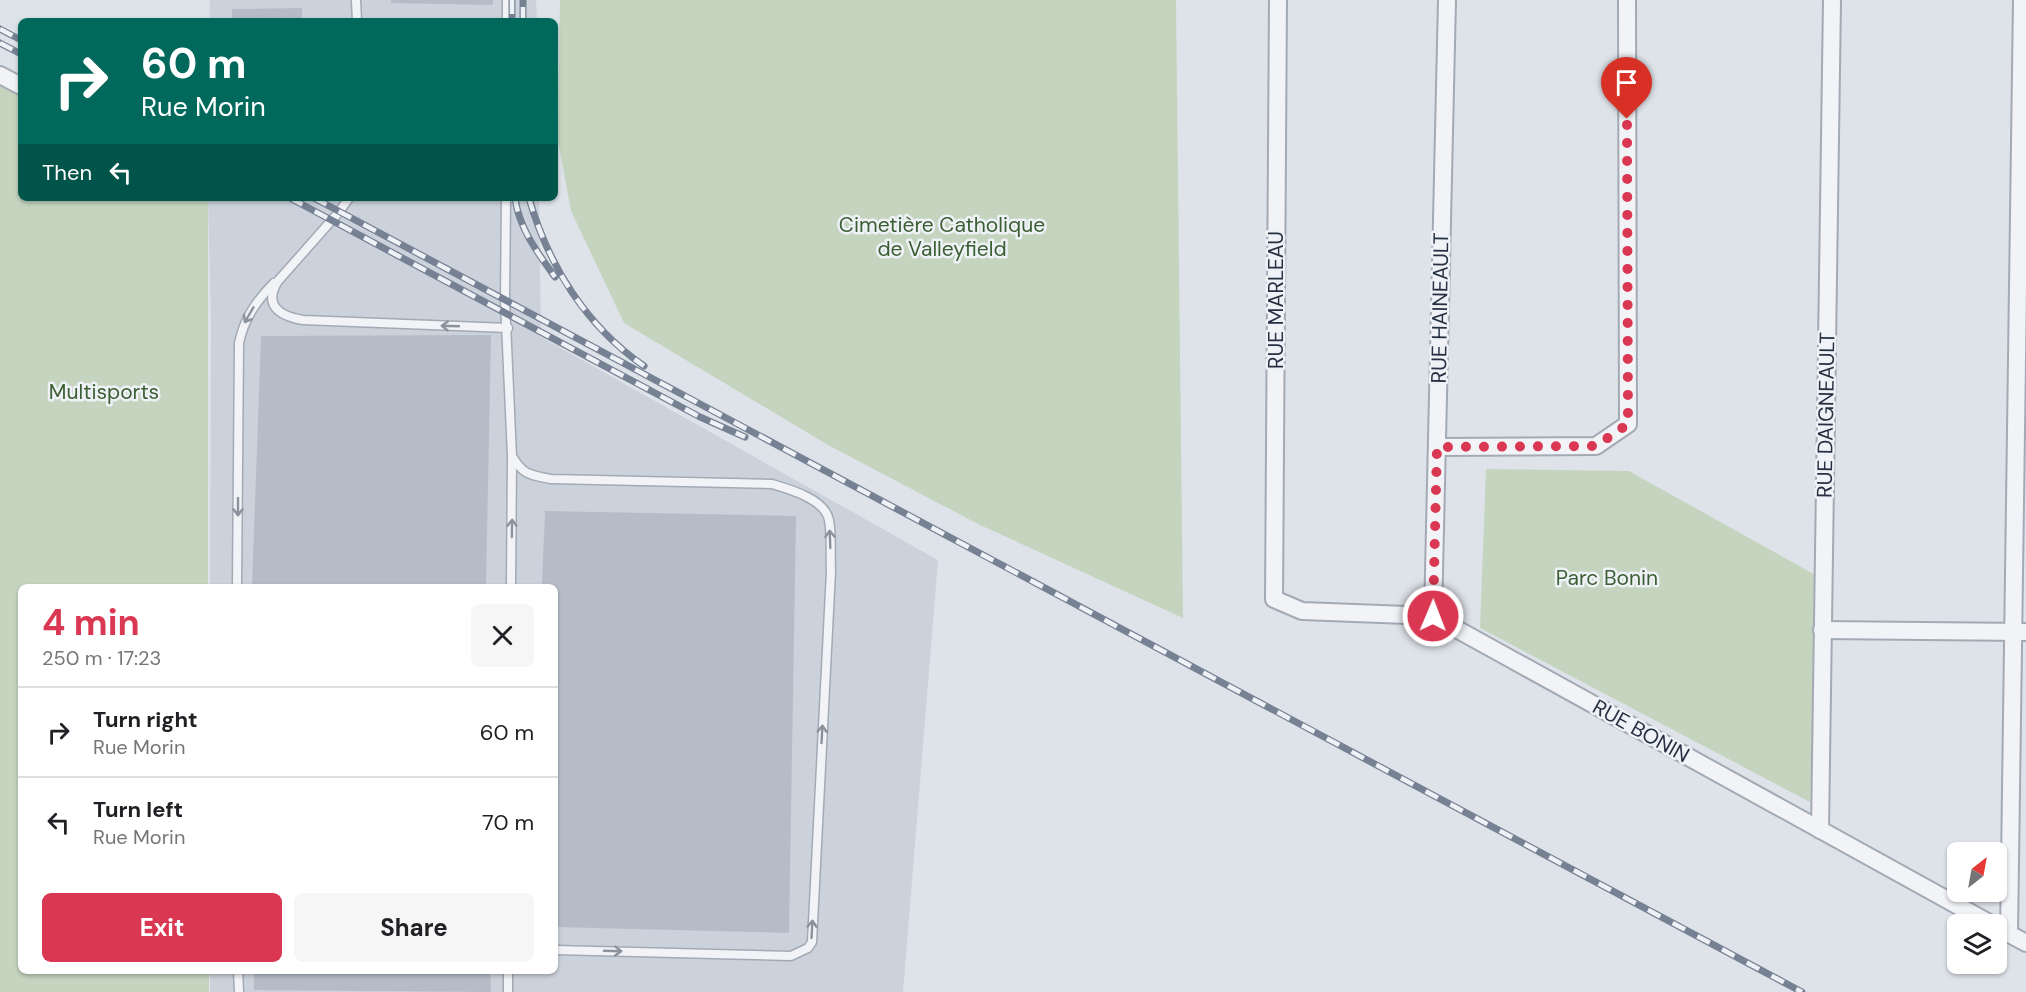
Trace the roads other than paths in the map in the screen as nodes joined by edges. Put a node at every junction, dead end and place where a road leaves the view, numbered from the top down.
1 (356, 0) edge
2 (507, 0) edge
3 (1278, 0) edge
4 (1447, 0) edge
5 (1627, 0) edge
6 (1832, 0) edge
7 (2022, 0) edge
8 (357, 18) edge
9 (507, 18) edge
10 (0, 75) edge
11 (18, 84) edge
12 (347, 201) edge
13 (506, 201) edge
14 (287, 271) junction
15 (508, 328) junction
16 (1437, 447) junction
17 (512, 456) junction
18 (237, 584) edge
19 (511, 584) edge
20 (1274, 599) joint
21 (1433, 616) junction
22 (1822, 630) junction
23 (2020, 632) edge
24 (1820, 830) junction
25 (1973, 914) edge
26 (2004, 914) edge
27 (2007, 933) edge
28 (2026, 943) edge
29 (558, 950) edge
30 (238, 974) edge
31 (508, 974) edge
32 (238, 992) edge
33 (508, 992) edge

1 - 8 lane
2 - 9 lane
3 - 20 street, RUE MARLEAU
4 - 16 street, RUE HAINEAULT
5 - 16 street
6 - 22 street, RUE DAIGNEAULT
7 - 23 street
10 - 11 street
12 - 14 lane
13 - 15 lane
15 -> 14 lane
14 -> 18 lane
15 - 17 lane
16 - 21 street, RUE HAINEAULT
19 -> 17 lane
29 -> 17 lane
20 - 21 street, RUE BONIN
21 - 24 street, RUE BONIN
22 - 23 street
22 - 24 street, RUE DAIGNEAULT
23 - 26 street
24 - 25 street, RUE BONIN
27 - 28 street
30 - 32 lane
31 - 33 lane

